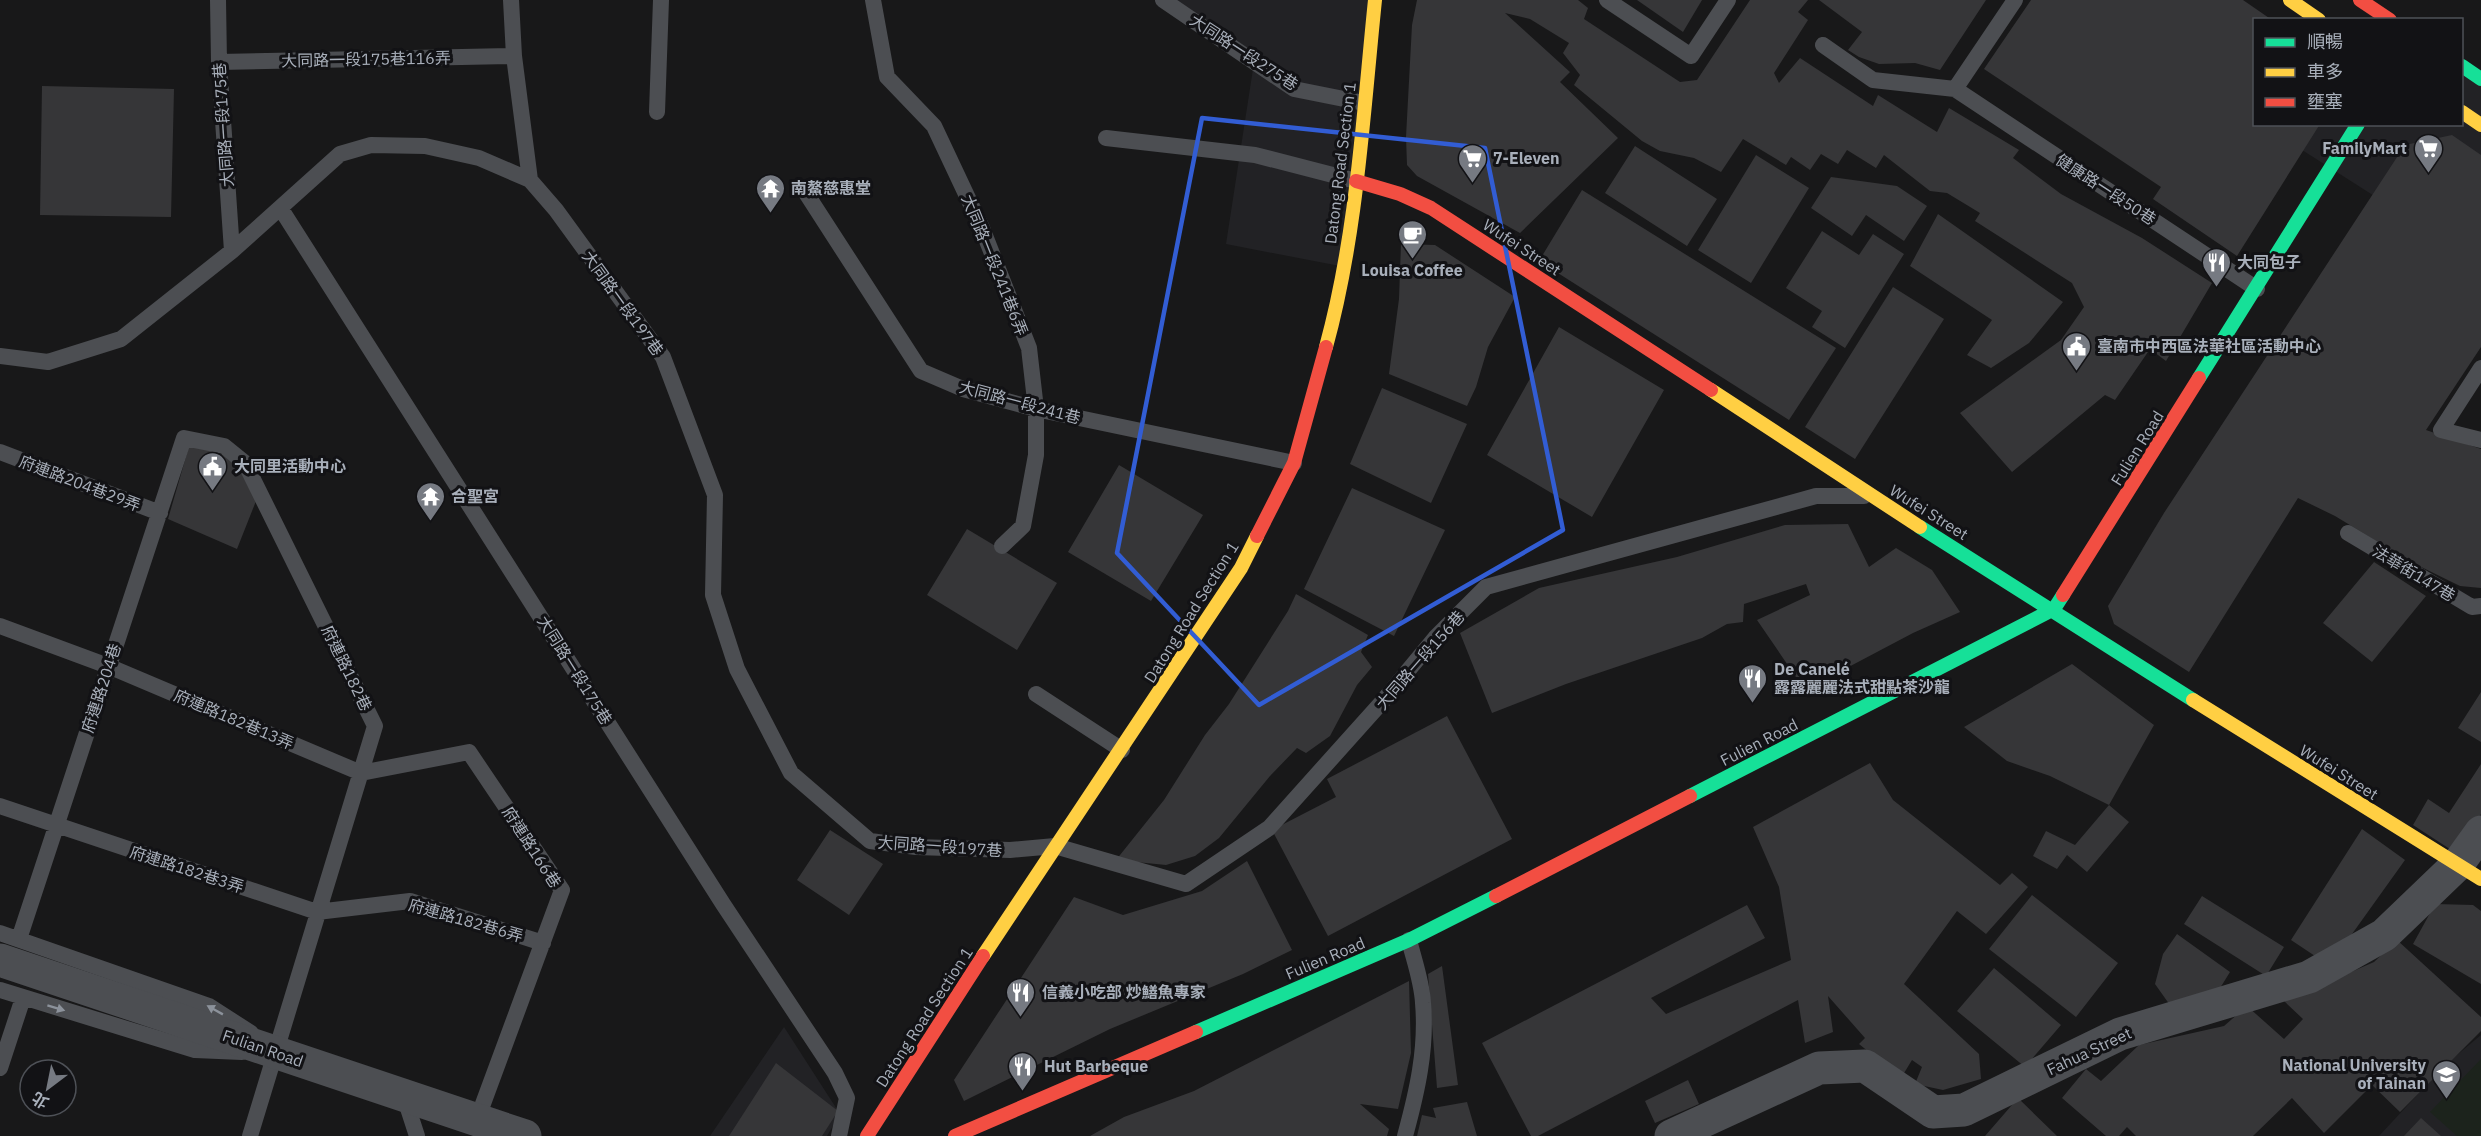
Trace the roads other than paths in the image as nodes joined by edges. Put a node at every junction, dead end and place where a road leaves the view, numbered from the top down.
1 (218, 0) edge
2 (511, 0) edge
3 (661, 0) edge
4 (873, 0) edge
5 (1163, 0) edge
6 (1375, 0) edge
7 (1607, 0) edge
8 (1728, 0) edge
9 (2015, 0) edge
10 (2289, 0) edge
11 (2360, 0) edge
12 (2316, 18) edge
13 (2387, 18) edge
14 (1823, 45) dead end
15 (514, 56) junction
16 (219, 62) junction
17 (2463, 67) edge
18 (2481, 79) edge
19 (1955, 89) junction
20 (1364, 103) junction
21 (657, 112) dead end
22 (2357, 126) edge
23 (1107, 138) dead end
24 (530, 180) junction
25 (1356, 182) junction
26 (806, 193) dead end
27 (281, 209) junction
28 (232, 251) junction
29 (2257, 289) junction
30 (0, 356) edge
31 (2481, 368) edge
32 (1036, 409) junction
33 (184, 438) joint
34 (2481, 440) edge
35 (0, 452) edge
36 (1294, 463) junction
37 (1874, 496) junction
38 (160, 513) junction
39 (2348, 533) dead end
40 (1002, 546) dead end
41 (2481, 606) edge
42 (2054, 609) junction
43 (0, 626) edge
44 (108, 666) junction
45 (1036, 694) dead end
46 (1122, 750) junction
47 (361, 773) junction
48 (0, 806) edge
49 (57, 825) junction
50 (2481, 832) edge
51 (1055, 846) junction
52 (2469, 871) edge
53 (317, 912) junction
54 (0, 933) edge
55 (1409, 940) junction
56 (543, 943) junction
57 (10, 950) edge
58 (0, 990) edge
59 (23, 998) junction
60 (276, 1052) junction
61 (0, 1068) edge
62 (404, 1096) junction
63 (477, 1120) junction
64 (250, 1136) edge
65 (417, 1136) edge
66 (525, 1136) edge
67 (839, 1136) edge
68 (867, 1136) edge
69 (955, 1136) edge
70 (1405, 1136) edge
71 (1671, 1136) edge

1 - 16 lane, 大同路一段175巷
2 - 15 lane
3 - 21 lane
4 - 32 lane, 大同路一段241巷6弄
5 - 20 lane, 大同路一段275巷
6 - 20 street, Datong Road Section 1
7 - 8 lane
9 - 19 lane
10 - 12 street
11 - 13 street
14 - 19 lane, 健康路一段50巷
15 - 16 lane, 大同路一段175巷116弄
15 - 24 lane
16 - 28 lane, 大同路一段175巷
17 - 18 street
19 - 29 lane, 健康路一段50巷
20 - 25 street, Datong Road Section 1
22 - 29 street, Fulien Road
23 - 25 lane
24 - 27 lane, 大同路一段197巷
24 - 51 lane, 大同路一段197巷
25 - 36 street, Datong Road Section 1
25 - 37 street, Wufei Street
26 - 32 lane, 大同路一段241巷
27 - 28 lane, 大同路一段197巷
27 - 67 lane, 大同路一段175巷
28 - 30 lane, 大同路一段197巷
29 - 42 street, Fulien Road
31 - 34 lane
32 - 36 lane, 大同路一段241巷
32 - 40 lane, 大同路一段241巷6弄
33 - 38 lane, 府連路204巷
33 - 47 lane, 府連路182巷
35 - 38 lane, 府連路204巷29弄
36 - 46 street, Datong Road Section 1
37 - 42 street, Wufei Street
37 - 51 lane, 大同路一段156巷
38 - 44 lane, 府連路204巷
39 - 41 lane, 法華街147巷
42 - 52 street, Wufei Street
42 - 55 street, Fulien Road
43 - 44 lane, 府連路182巷13弄
44 - 47 lane, 府連路182巷13弄
44 - 49 lane, 府連路204巷
45 - 46 lane
46 - 51 street, Datong Road Section 1
47 - 53 lane, 府連路182巷
47 - 56 lane, 府連路166巷
48 - 49 lane, 府連路182巷3弄
49 - 53 lane, 府連路182巷3弄
49 - 57 lane, 府連路204巷
50 - 52 street, Fahua Street
51 - 68 street, Datong Road Section 1
52 - 71 street, Fahua Street
53 - 56 lane, 府連路182巷6弄
53 - 60 lane, 府連路182巷
54 - 57 lane
55 - 69 street, Fulien Road
55 - 70 lane
56 - 63 lane, 府連路166巷
57 - 60 street, Fulian Road
58 - 59 lane
59 -> 60 lane
59 - 61 lane
60 - 62 street, Fulian Road
60 - 64 lane, 府連路182巷
62 - 63 street, Fulian Road
62 - 65 lane
63 - 66 street, Fulian Road

